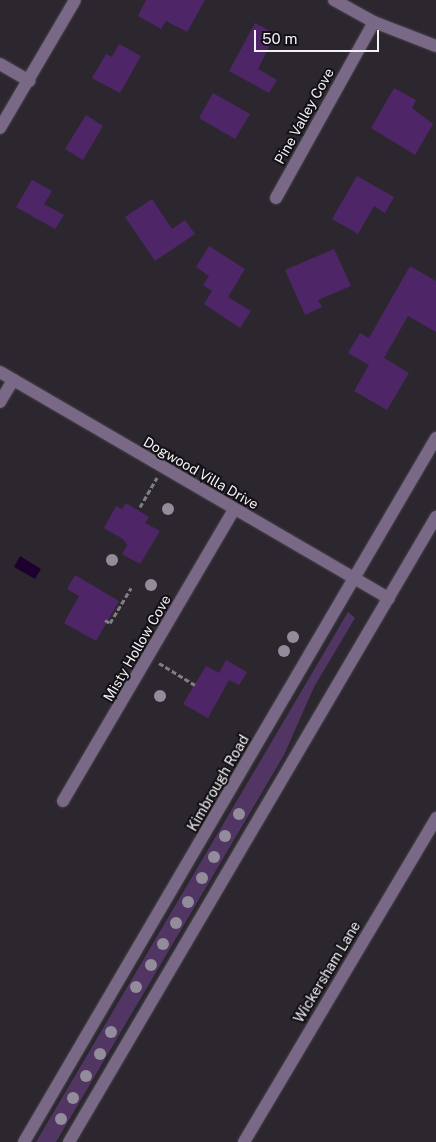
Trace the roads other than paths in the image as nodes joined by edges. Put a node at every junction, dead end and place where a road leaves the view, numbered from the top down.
1 (75, 0) edge
2 (334, 0) edge
3 (374, 22) junction
4 (436, 46) edge
5 (0, 64) edge
6 (30, 81) junction
7 (0, 128) edge
8 (276, 198) dead end
9 (0, 372) edge
10 (13, 380) junction
11 (0, 402) edge
12 (436, 438) edge
13 (234, 510) junction
14 (436, 517) edge
15 (354, 577) junction
16 (388, 598) junction
17 (64, 801) dead end
18 (436, 818) edge
19 (24, 1142) edge
20 (69, 1142) edge
21 (244, 1142) edge

1 - 6 street
2 - 3 street
3 - 4 street
3 - 8 street, Pine Valley Cove
5 - 6 street
6 - 7 street
9 - 10 street, Dogwood Villa Drive
10 - 11 street
10 - 13 street, Dogwood Villa Drive
12 - 15 street, Kimbrough Road
13 - 15 street, Dogwood Villa Drive
13 - 17 street, Misty Hollow Cove
14 - 16 street
15 - 16 street, Dogwood Villa Drive
15 - 19 street, Kimbrough Road
16 - 20 street
18 - 21 street, Wickersham Lane

